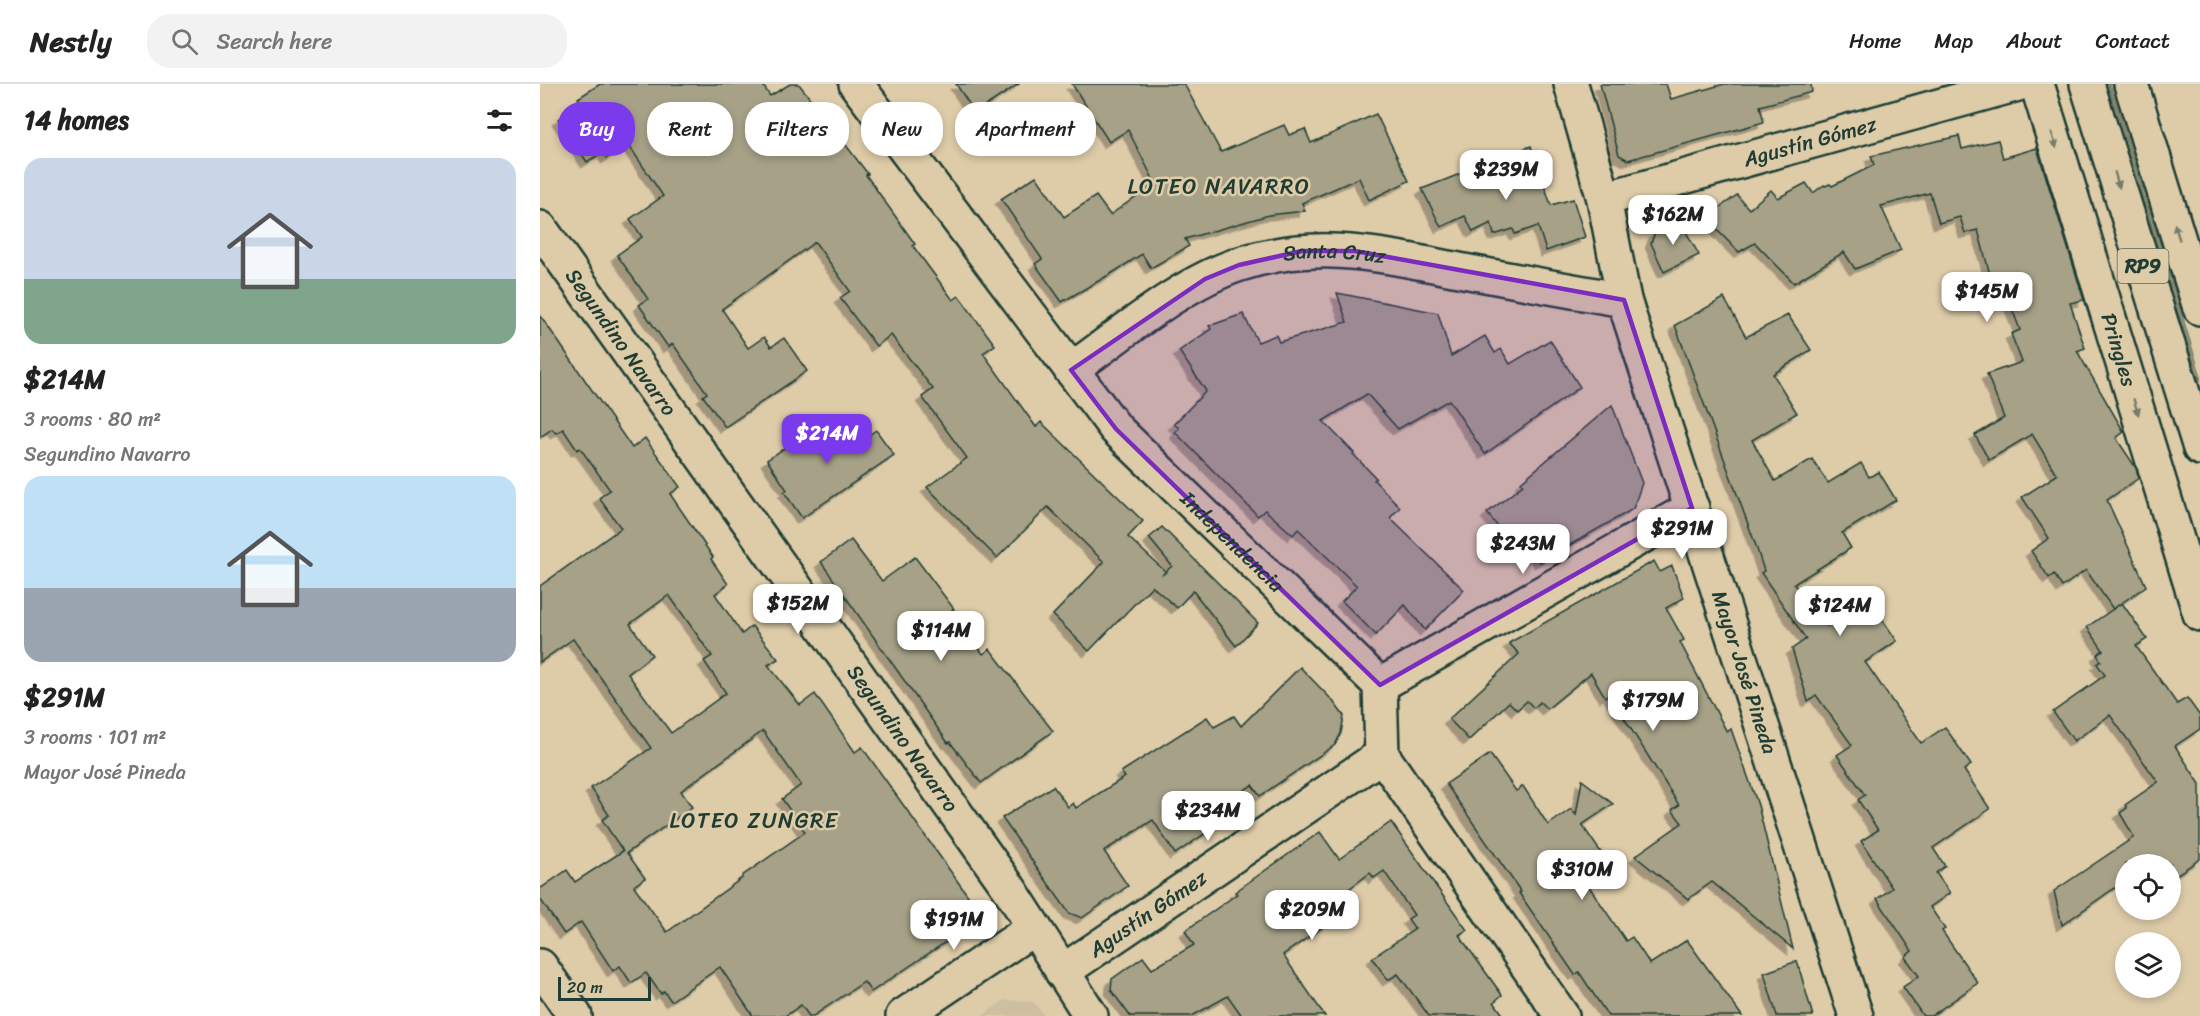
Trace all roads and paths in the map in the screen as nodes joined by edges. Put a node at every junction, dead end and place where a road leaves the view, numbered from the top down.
1 (856, 84) edge
2 (1571, 84) edge
3 (2018, 84) edge
4 (2037, 84) edge
5 (2087, 84) edge
6 (2131, 84) edge
7 (1604, 199) junction
8 (540, 228) edge
9 (1624, 300) junction
10 (2200, 308) edge
11 (1071, 370) junction
12 (2200, 448) edge
13 (1692, 508) junction
14 (2200, 614) edge
15 (1380, 685) junction
16 (1382, 755) junction
17 (1034, 928) junction
18 (540, 966) edge
19 (1062, 972) junction
20 (563, 1012) edge
21 (903, 1016) edge
22 (1091, 1016) edge
23 (1562, 1016) edge
24 (1857, 1016) edge

1 - 11 street, Independencia
2 - 7 street, Mayor José Pineda
3 - 7 street, Agustín Gómez
4 -> 14 street, Pringles
5 -> 12 street, RP9
10 -> 6 street, RP9
7 - 9 street, Mayor José Pineda
8 - 17 street, Segundino Navarro
9 - 11 street, Santa Cruz
9 - 13 street, Mayor José Pineda
11 - 15 street, Independencia
13 - 15 street
13 - 24 street, Mayor José Pineda
15 - 16 street
16 - 19 street, Agustín Gómez
16 - 23 street
17 - 19 street, Segundino Navarro
17 - 21 street
18 - 20 street
19 - 22 street, Segundino Navarro

